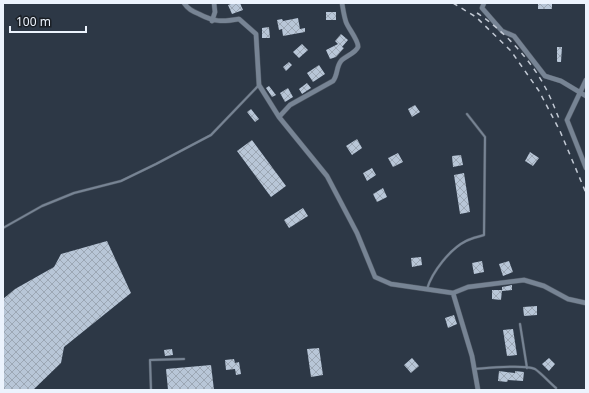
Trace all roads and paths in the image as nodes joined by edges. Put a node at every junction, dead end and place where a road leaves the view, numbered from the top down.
1 (184, 3) edge
2 (214, 3) edge
3 (342, 3) edge
4 (484, 3) edge
5 (212, 21) junction
6 (586, 80) edge
7 (259, 85) junction
8 (580, 92) junction
9 (586, 96) edge
10 (466, 114) dead end
11 (279, 118) junction
12 (586, 168) edge
13 (3, 228) edge
14 (427, 289) junction
15 (453, 292) junction
16 (586, 303) edge
17 (520, 324) dead end
18 (184, 359) dead end
19 (527, 368) junction
20 (474, 369) junction
21 (556, 388) dead end
22 (151, 390) edge
23 (478, 390) edge

1 - 5 street
2 - 5 street
3 - 11 street
4 - 8 street
5 - 7 street
6 - 8 street
7 - 11 street
7 - 13 lane
8 - 9 street
8 - 12 street
10 - 14 lane
11 - 14 street
14 - 15 street
15 - 16 street
15 - 20 street
17 - 19 lane
18 - 22 lane
19 - 20 lane
19 - 21 lane
20 - 23 street

